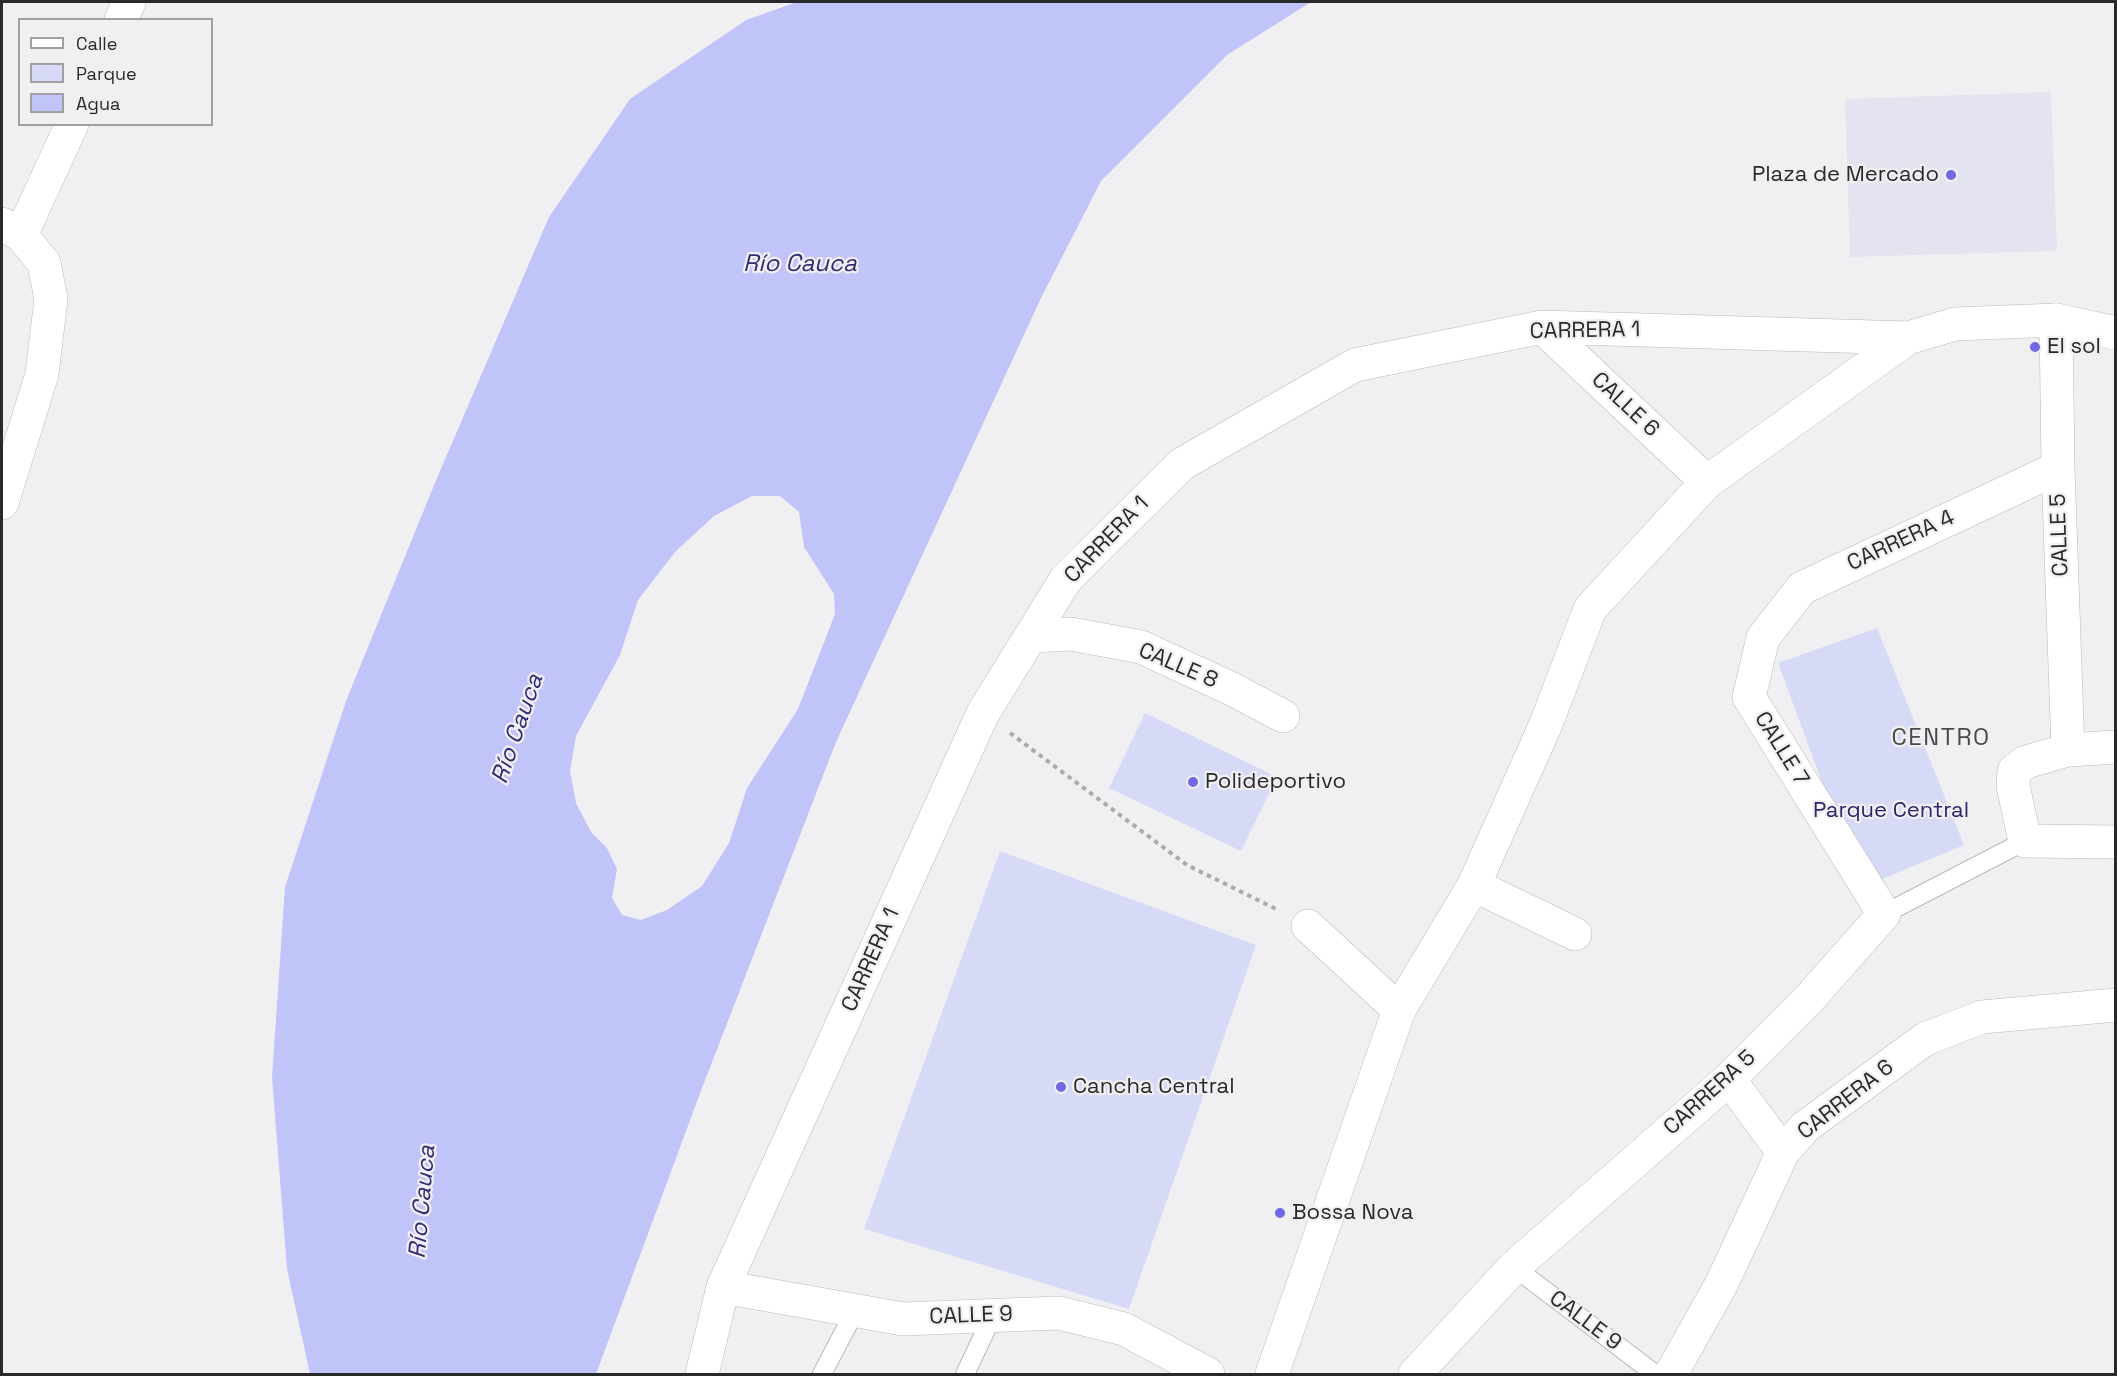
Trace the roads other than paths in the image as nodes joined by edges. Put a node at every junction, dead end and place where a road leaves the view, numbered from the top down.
1 (129, 2) edge
2 (122, 18) edge
3 (71, 126) edge
4 (11, 229) edge
5 (2056, 320) junction
6 (1542, 327) junction
7 (2115, 333) edge
8 (1908, 338) junction
9 (2058, 468) junction
10 (1707, 482) junction
11 (2, 503) edge
12 (1031, 636) junction
13 (1763, 638) joint
14 (1283, 716) dead end
15 (2115, 747) edge
16 (2068, 750) junction
17 (2025, 841) junction
18 (2115, 842) edge
19 (1474, 885) junction
20 (1884, 914) junction
21 (1308, 926) road end
22 (1575, 934) dead end
23 (2115, 1005) edge
24 (1399, 1010) junction
25 (1729, 1079) junction
26 (1783, 1152) junction
27 (1514, 1267) junction
28 (723, 1287) junction
29 (855, 1311) junction
30 (993, 1315) junction
31 (702, 1374) edge
32 (822, 1374) edge
33 (965, 1374) edge
34 (1208, 1374) edge
35 (1272, 1374) edge
36 (1415, 1374) edge
37 (1655, 1374) edge
38 (1671, 1374) edge

1 - 2 street
3 - 4 street
4 - 11 street
5 - 7 street
5 - 8 street
5 - 9 street, CALLE 5
6 - 8 street, CARRERA 1
6 - 10 street, CALLE 6
6 - 12 street, CARRERA 1
8 - 10 street
9 - 13 street, CARRERA 4
9 - 16 street, CALLE 5
10 - 19 street
12 - 14 street, CALLE 8
12 - 28 street, CARRERA 1
13 - 20 street, CALLE 7
15 - 16 street
16 - 17 street
17 - 18 street
17 - 20 lane, CARRERA 5
19 - 22 street
19 - 24 street
20 - 25 street, CARRERA 5
21 - 24 street
23 - 26 street, CARRERA 6
24 - 35 street
25 - 26 street
25 - 27 street, CARRERA 5
26 - 38 street, CARRERA 6
27 - 36 street, CARRERA 5
27 - 37 lane, CALLE 9
28 - 29 street, CALLE 9
28 - 31 street, CARRERA 1
29 - 30 street, CALLE 9
29 - 32 lane
30 - 33 lane
30 - 34 street, CALLE 9

